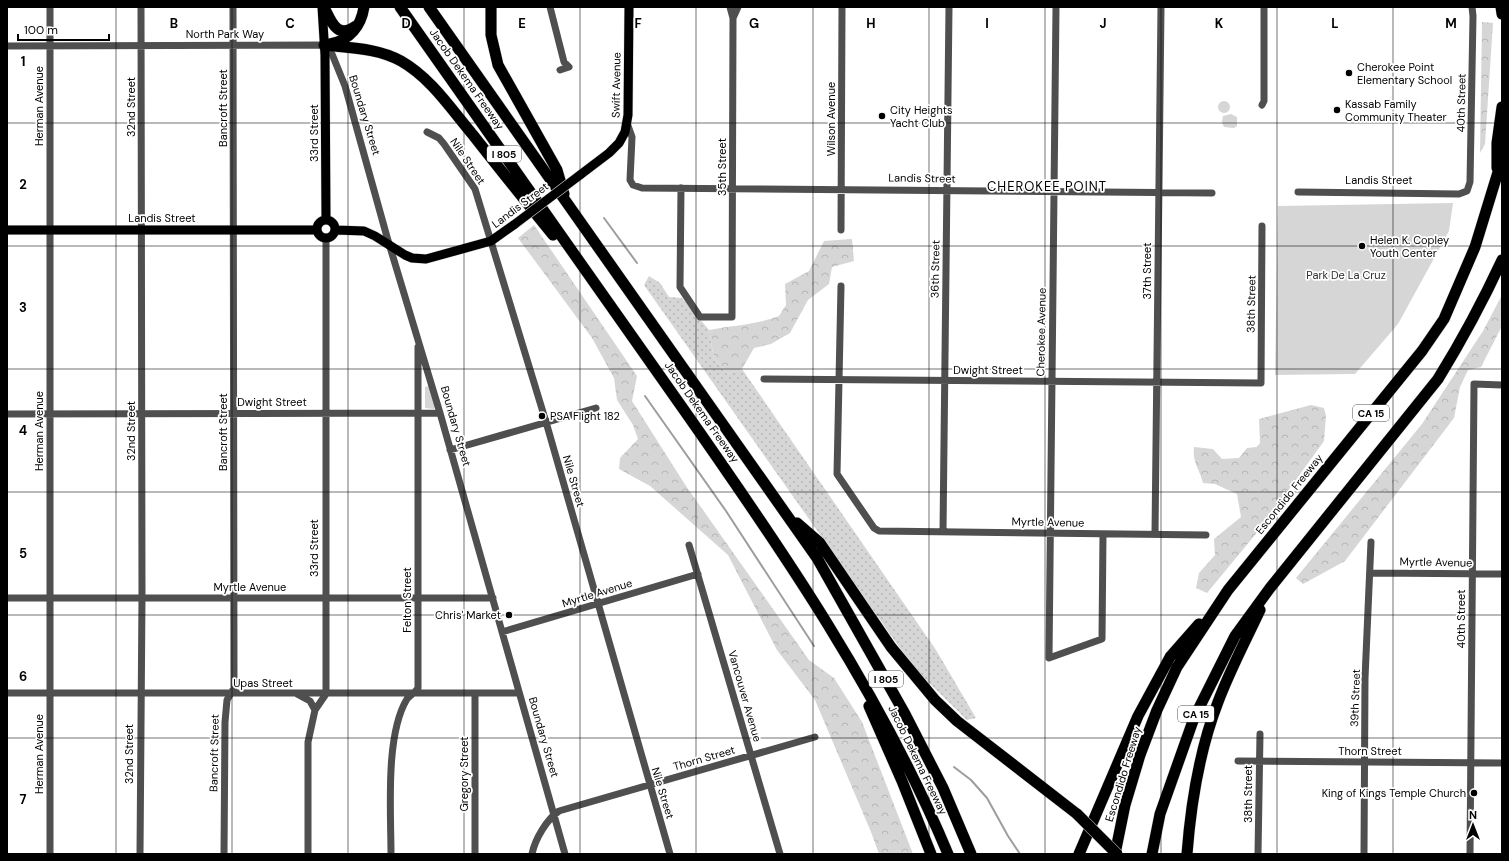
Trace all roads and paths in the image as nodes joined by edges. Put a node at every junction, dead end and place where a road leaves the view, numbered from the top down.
1 (50, 7) edge
2 (141, 7) edge
3 (234, 7) edge
4 (323, 7) edge
5 (364, 7) edge
6 (400, 7) edge
7 (429, 7) edge
8 (491, 7) edge
9 (550, 7) edge
10 (630, 7) edge
11 (730, 7) edge
12 (738, 7) edge
13 (842, 7) edge
14 (949, 7) edge
15 (1056, 7) edge
16 (1161, 7) edge
17 (1264, 7) edge
18 (1472, 7) edge
19 (1501, 7) edge
20 (1502, 14) edge
21 (733, 18) junction
22 (358, 24) junction
23 (234, 45) junction
24 (324, 45) junction
25 (7, 46) edge
26 (50, 46) junction
27 (141, 46) junction
28 (560, 70) dead end
29 (1262, 105) dead end
30 (1502, 107) edge
31 (627, 123) junction
32 (426, 132) dead end
33 (1502, 159) edge
34 (1497, 178) junction
35 (633, 185) joint
36 (680, 188) junction
37 (733, 188) junction
38 (842, 189) junction
39 (947, 190) junction
40 (1053, 191) junction
41 (1159, 192) junction
42 (1298, 192) dead end
43 (1212, 193) dead end
44 (1459, 194) joint
45 (566, 203) junction
46 (326, 220) junction
47 (1262, 226) dead end
48 (7, 230) edge
49 (49, 230) junction
50 (142, 230) junction
51 (234, 230) junction
52 (317, 230) junction
53 (336, 230) junction
54 (841, 230) dead end
55 (326, 238) junction
56 (491, 241) junction
57 (390, 246) junction
58 (1502, 260) edge
59 (841, 286) dead end
60 (608, 302) junction
61 (417, 339) junction
62 (764, 379) dead end
63 (839, 379) junction
64 (945, 380) junction
65 (1051, 381) junction
66 (1158, 382) junction
67 (1261, 383) joint
68 (1502, 385) edge
69 (596, 408) dead end
70 (326, 413) junction
71 (419, 413) junction
72 (440, 413) junction
73 (7, 414) edge
74 (50, 414) junction
75 (142, 414) junction
76 (234, 414) junction
77 (546, 422) junction
78 (450, 450) junction
79 (785, 513) junction
80 (943, 532) junction
81 (1049, 533) junction
82 (1103, 534) junction
83 (1155, 534) junction
84 (1206, 535) dead end
85 (1371, 542) dead end
86 (689, 545) dead end
87 (1370, 573) junction
88 (698, 574) junction
89 (1472, 574) junction
90 (1502, 574) edge
91 (1270, 588) junction
92 (1228, 590) junction
93 (7, 598) edge
94 (50, 598) junction
95 (142, 598) junction
96 (234, 598) junction
97 (326, 598) junction
98 (418, 598) junction
99 (493, 598) junction
100 (597, 604) junction
101 (827, 621) junction
102 (502, 632) junction
103 (7, 693) edge
104 (50, 693) junction
105 (140, 693) junction
106 (231, 693) junction
107 (518, 693) junction
108 (296, 694) junction
109 (326, 694) junction
110 (414, 694) junction
111 (475, 694) junction
112 (315, 710) junction
113 (1260, 734) dead end
114 (815, 737) dead end
115 (751, 756) junction
116 (1238, 761) dead end
117 (1258, 761) junction
118 (1365, 762) junction
119 (1471, 763) junction
120 (1502, 763) edge
121 (650, 785) junction
122 (554, 815) junction
123 (50, 854) edge
124 (140, 854) edge
125 (224, 854) edge
126 (308, 854) edge
127 (391, 854) edge
128 (474, 854) edge
129 (532, 854) edge
130 (565, 854) edge
131 (670, 854) edge
132 (780, 854) edge
133 (931, 854) edge
134 (948, 854) edge
135 (971, 854) edge
136 (1079, 854) edge
137 (1116, 854) edge
138 (1152, 854) edge
139 (1186, 854) edge
140 (1258, 854) edge
141 (1364, 854) edge
142 (1470, 854) edge

1 - 26 street, Herman Avenue
2 - 27 street, 32nd Street
3 - 23 street, Bancroft Street
4 - 22 highway
4 - 24 main road
5 - 22 highway
6 - 60 highway, Jacob Dekema Freeway / I 805
7 - 45 highway, Jacob Dekema Freeway / I 805
8 - 45 highway
9 - 28 street
10 - 31 main road, Swift Avenue
11 - 21 street, 35th Street
12 - 21 street, 35th Street
13 - 38 street, Wilson Avenue
14 - 39 street, 36th Street
15 - 40 street, Cherokee Avenue
16 - 41 street, 37th Street
17 - 29 street
18 - 44 street, 40th Street
19 - 20 highway
21 - 37 street, 35th Street
22 - 24 highway
23 - 24 street, North Park Way
23 - 27 street, North Park Way
23 - 51 street, Bancroft Street
24 - 46 main road, 33rd Street
24 - 57 street, Boundary Street
24 - 60 highway
25 - 26 street, North Park Way
26 - 27 street, North Park Way
26 - 49 street, Herman Avenue
27 - 50 street, 32nd Street
30 - 34 highway
31 - 35 street, Swift Avenue
31 - 56 main road, Landis Street, bridge
32 - 56 street, Nile Street
33 - 34 highway, Escondido Freeway / CA 15
34 - 92 highway, Escondido Freeway / CA 15
35 - 36 street, Landis Street
36 - 37 street, Landis Street
36 - 37 street, 35th Street
37 - 38 street, Landis Street
38 - 39 street, Landis Street
38 - 54 street, Wilson Avenue
39 - 40 street, Landis Street
39 - 64 street, 36th Street
40 - 41 street, Landis Street
40 - 65 street, Cherokee Avenue
41 - 43 street, Landis Street
41 - 66 street, 37th Street
42 - 44 street, Landis Street
45 - 79 highway, Jacob Dekema Freeway / I 805
46 - 52 main road
46 - 53 main road
47 - 67 street, 38th Street
48 - 49 main road, Landis Street
49 - 50 main road, Landis Street
49 - 74 street, Herman Avenue
50 - 51 main road, Landis Street
50 - 75 street, 32nd Street
51 - 52 main road, Landis Street
51 - 76 street, Bancroft Street
52 - 55 main road
53 - 55 main road
53 - 57 main road, Landis Street
55 - 70 street, 33rd Street
56 - 57 main road, Landis Street
56 - 77 street, Nile Street
57 - 61 street, Boundary Street
58 - 91 highway, CA 15
59 - 63 street
60 - 101 highway, Jacob Dekema Freeway / I 805
61 - 71 street, Felton Street
61 - 72 street, Boundary Street
62 - 63 street, Dwight Street
63 - 64 street, Dwight Street
63 - 80 street, Myrtle Avenue
64 - 65 street, Dwight Street
64 - 80 street, 36th Street
65 - 66 street, Dwight Street
65 - 81 street, Cherokee Avenue
66 - 67 street, Dwight Street
66 - 83 street, 37th Street
68 - 89 street, 40th Street
69 - 77 street
70 - 71 street, Dwight Street
70 - 76 street, Dwight Street
70 - 97 street, 33rd Street
71 - 72 street, Dwight Street
71 - 98 street, Felton Street
72 - 78 street, Boundary Street
73 - 74 street, Dwight Street
74 - 75 street, Dwight Street
74 - 94 street, Herman Avenue
75 - 76 street, Dwight Street
75 - 95 street, 32nd Street
76 - 96 street, Bancroft Street
77 - 78 street
77 - 100 street, Nile Street
78 - 99 street, Boundary Street
79 - 135 highway, Jacob Dekema Freeway / I 805
79 - 137 highway, bridge
80 - 81 street, Myrtle Avenue
81 - 82 street, Myrtle Avenue
81 - 82 street, Cherokee Avenue
82 - 83 street, Myrtle Avenue
83 - 84 street, Myrtle Avenue
85 - 87 street, 39th Street
86 - 88 street, Vancouver Avenue
87 - 89 street, Myrtle Avenue
87 - 118 street, 39th Street
88 - 100 street, Myrtle Avenue
88 - 115 street, Vancouver Avenue
89 - 90 street, Myrtle Avenue
89 - 119 street, 40th Street
91 - 138 highway, CA 15
91 - 139 highway
92 - 136 highway
92 - 137 highway, Escondido Freeway / CA 15
93 - 94 street, Myrtle Avenue
94 - 95 street, Myrtle Avenue
94 - 104 street, Herman Avenue
95 - 96 street, Myrtle Avenue
95 - 105 street, 32nd Street
96 - 97 street, Myrtle Avenue
96 - 106 street, Bancroft Street
97 - 98 street, Myrtle Avenue
97 - 109 street, 33rd Street
98 - 99 street, Myrtle Avenue
98 - 110 street, Felton Street
99 - 102 street, Boundary Street
100 - 102 street, Myrtle Avenue
100 - 121 street, Nile Street
101 - 133 highway
101 - 134 highway, Jacob Dekema Freeway / I 805
102 - 107 street, Boundary Street
103 - 104 street, Upas Street
104 - 105 street, Upas Street
104 - 123 street, Herman Avenue
105 - 106 street, Upas Street
105 - 124 street, 32nd Street
106 - 108 street, Upas Street
106 - 125 street, Bancroft Street
107 - 111 street, Upas Street
107 - 122 street, Boundary Street
108 - 109 street, Upas Street
108 - 112 street
109 - 110 street, Upas Street
109 - 112 street
110 - 111 street, Upas Street
110 - 127 street, Felton Street
111 - 128 street, Gregory Street
112 - 126 street
113 - 117 street, 38th Street
114 - 115 street, Thorn Street
115 - 121 street, Thorn Street
115 - 132 street, Vancouver Avenue
116 - 117 street, Thorn Street
117 - 118 street, Thorn Street
117 - 140 street, 38th Street
118 - 119 street, Thorn Street
118 - 141 street, 39th Street
119 - 120 street, Thorn Street
119 - 142 street, 40th Street
121 - 122 street, Thorn Street
121 - 131 street, Nile Street
122 - 129 street
122 - 130 street, Boundary Street

